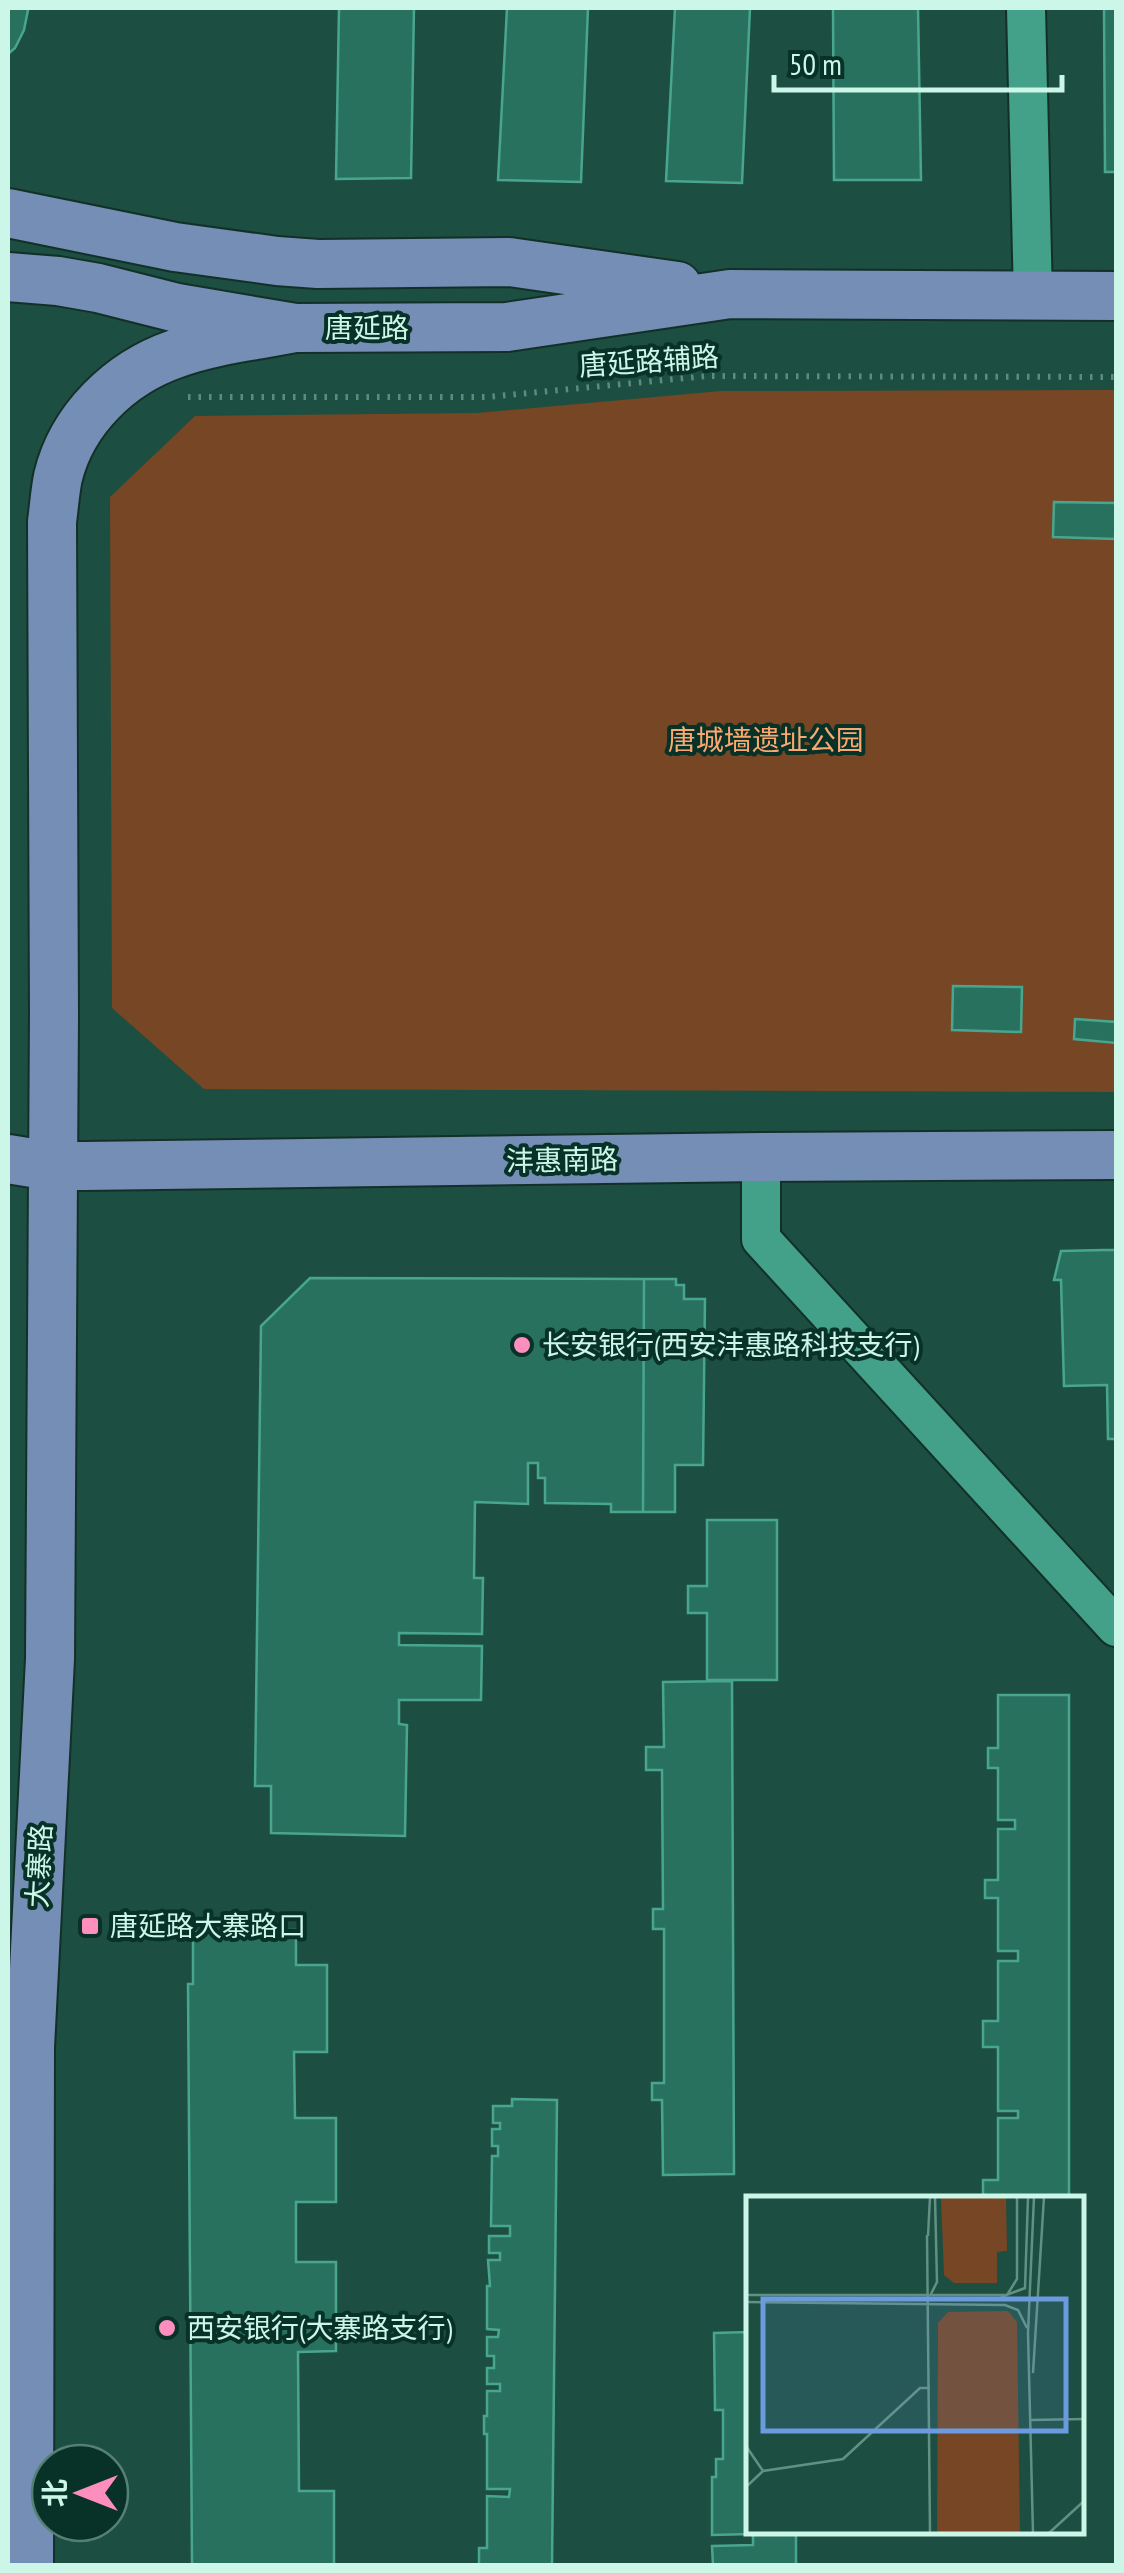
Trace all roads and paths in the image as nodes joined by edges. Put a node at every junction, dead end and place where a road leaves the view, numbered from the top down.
1 (1026, 8) edge
2 (8, 213) edge
3 (8, 277) edge
4 (730, 294) junction
5 (1116, 296) edge
6 (1034, 297) junction
7 (295, 328) junction
8 (1116, 377) edge
9 (186, 397) dead end
10 (1116, 1155) edge
11 (761, 1157) junction
12 (30, 1162) edge
13 (1116, 1627) edge
14 (29, 2566) edge

1 - 6 street
2 - 4 main road, 唐延路
3 - 7 main road, 唐延路
4 - 6 main road, 唐延路
4 - 7 main road, 唐延路
5 - 6 main road, 唐延路
7 - 12 main road, 大寨路
8 - 9 path, 唐延路辅路
10 - 11 main road, 沣惠南路
11 - 12 main road, 沣惠南路
11 - 13 street
12 - 14 main road, 大寨路

